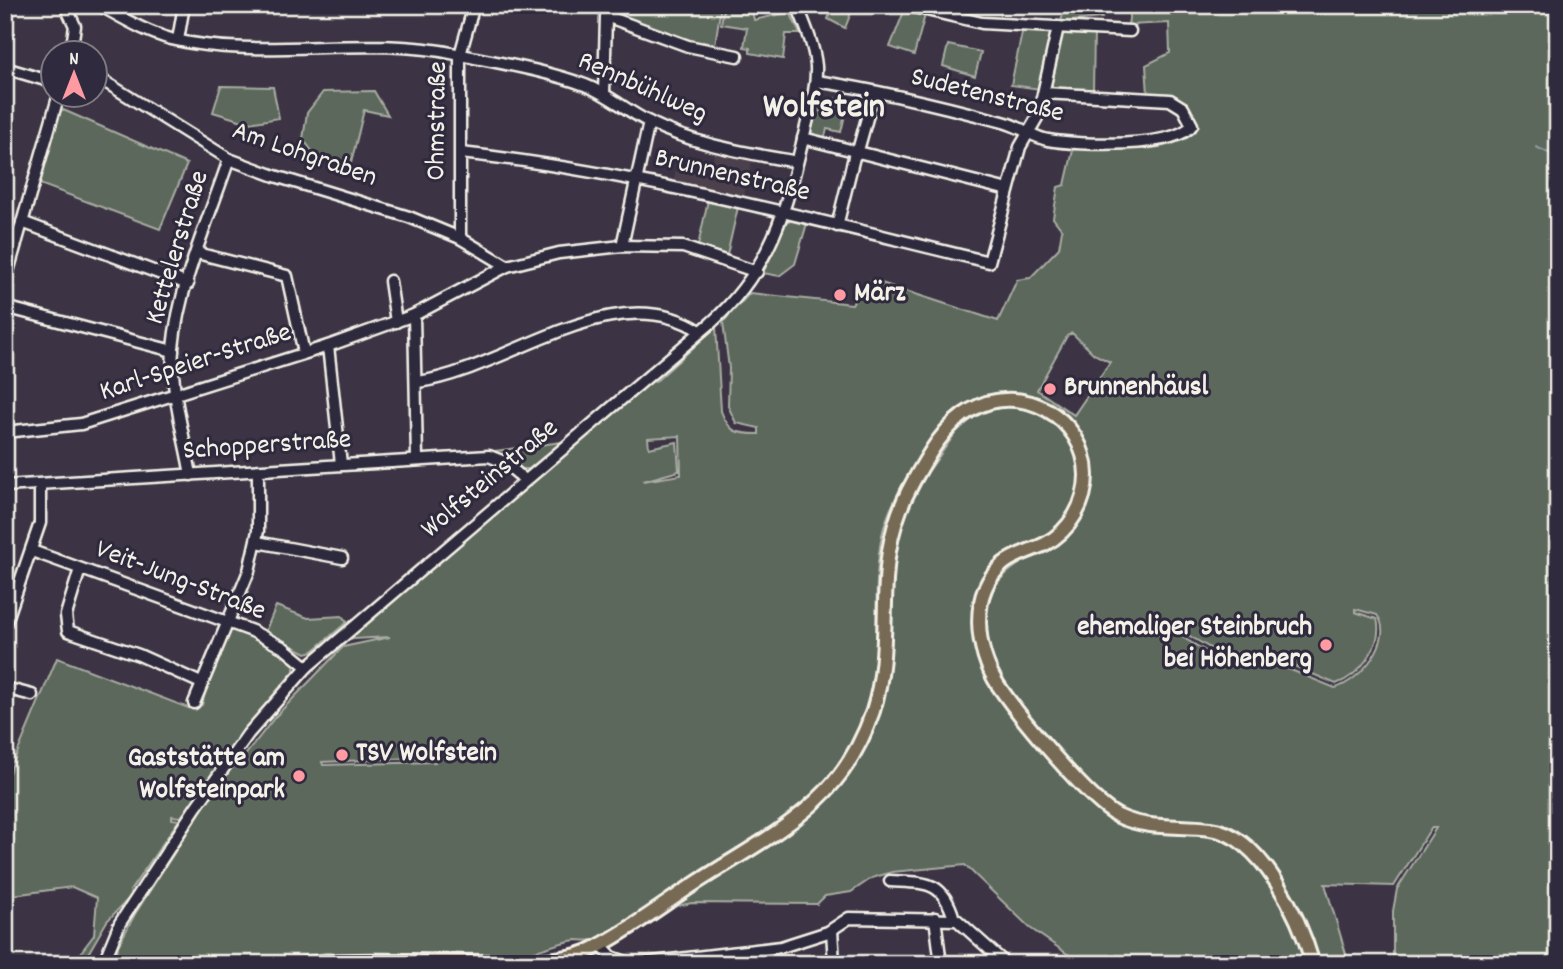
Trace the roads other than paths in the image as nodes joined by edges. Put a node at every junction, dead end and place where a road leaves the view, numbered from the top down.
1 (65, 5) edge
2 (99, 5) edge
3 (184, 5) edge
4 (474, 5) edge
5 (797, 5) edge
6 (905, 5) edge
7 (1058, 27) junction
8 (1130, 31) dead end
9 (73, 38) edge
10 (178, 40) junction
11 (460, 55) junction
12 (737, 56) dead end
13 (5, 68) edge
14 (38, 78) edge
15 (816, 81) junction
16 (108, 84) edge
17 (874, 93) junction
18 (1044, 93) junction
19 (604, 94) junction
20 (55, 108) edge
21 (649, 122) junction
22 (1029, 130) junction
23 (803, 138) junction
24 (461, 153) junction
25 (856, 153) junction
26 (229, 159) junction
27 (797, 162) junction
28 (636, 178) junction
29 (1008, 190) junction
30 (785, 211) junction
31 (22, 222) junction
32 (837, 226) junction
33 (460, 238) junction
34 (622, 246) junction
35 (197, 253) junction
36 (507, 266) junction
37 (757, 272) junction
38 (6, 277) edge
39 (390, 281) dead end
40 (188, 284) junction
41 (5, 307) edge
42 (414, 315) junction
43 (396, 322) junction
44 (701, 331) junction
45 (328, 346) junction
46 (173, 351) junction
47 (304, 354) junction
48 (418, 382) junction
49 (176, 394) junction
50 (5, 432) edge
51 (417, 459) junction
52 (341, 464) junction
53 (258, 471) junction
54 (191, 475) junction
55 (525, 480) junction
56 (40, 485) junction
57 (5, 486) edge
58 (257, 542) junction
59 (32, 551) junction
60 (342, 558) dead end
61 (80, 569) junction
62 (10, 594) edge
63 (228, 622) junction
64 (5, 625) edge
65 (307, 667) junction
66 (201, 682) junction
67 (5, 688) edge
68 (32, 695) dead end
69 (194, 703) dead end
70 (890, 881) dead end
71 (935, 918) junction
72 (954, 919) junction
73 (832, 930) junction
74 (600, 944) junction
75 (105, 962) edge
76 (304, 964) edge
77 (634, 964) edge
78 (834, 964) edge
79 (941, 964) edge
80 (1006, 964) edge
81 (1313, 964) edge

1 - 9 street
2 - 10 street, Rennbühlweg
3 - 10 street
4 - 11 street, Ohmstraße
5 - 15 street, Wolfsteinstraße
6 - 7 street
7 - 8 street
7 - 18 street
10 - 11 street, Rennbühlweg
11 - 19 street, Rennbühlweg
11 - 24 street, Ohmstraße
12 - 19 street
13 - 14 street
15 - 17 street, Sudetenstraße
15 - 23 street, Wolfsteinstraße
16 - 26 street, Am Lohgraben
17 - 22 street, Sudetenstraße
17 - 25 street
18 - 22 street
18 - 22 street, Sudetenstraße
19 - 21 street, Rennbühlweg
20 - 31 street
21 - 27 street, Rennbühlweg
21 - 28 street
22 - 29 street
23 - 25 street
23 - 27 street, Wolfsteinstraße
24 - 28 street, Brunnenstraße
24 - 33 street, Ohmstraße
25 - 29 street
25 - 32 street
26 - 33 street, Am Lohgraben
26 - 35 street, Kettelerstraße
27 - 30 street, Wolfsteinstraße
28 - 30 street, Brunnenstraße
28 - 34 street
29 - 32 street, Brunnenstraße
30 - 32 street, Brunnenstraße
30 - 37 street, Wolfsteinstraße
31 - 38 street
31 - 40 street
33 - 36 street, Am Lohgraben
34 - 36 street, Karl-Speier-Straße
34 - 37 street, Karl-Speier-Straße
35 - 40 street, Kettelerstraße
35 - 47 street
36 - 42 street, Karl-Speier-Straße
37 - 44 street, Wolfsteinstraße
39 - 43 street
40 - 46 street, Kettelerstraße
41 - 46 street
42 - 43 street, Karl-Speier-Straße
42 - 48 street
43 - 45 street, Karl-Speier-Straße
44 - 48 street
44 - 55 street, Wolfsteinstraße
45 - 47 street, Karl-Speier-Straße
45 - 52 street
46 - 49 street, Kettelerstraße
47 - 49 street, Karl-Speier-Straße
48 - 51 street
49 - 50 street, Karl-Speier-Straße
49 - 54 street, Kettelerstraße
51 - 52 street, Schopperstraße
51 - 55 street, Schopperstraße
52 - 53 street, Schopperstraße
53 - 54 street, Schopperstraße
53 - 58 street
54 - 56 street, Schopperstraße
55 - 65 street, Wolfsteinstraße
56 - 57 street, Schopperstraße
56 - 59 street
58 - 60 street
58 - 63 street
59 - 61 street, Veit-Jung-Straße
59 - 62 street
61 - 63 street, Veit-Jung-Straße
61 - 66 street
62 - 64 street
63 - 65 street, Veit-Jung-Straße
63 - 66 street
65 - 75 street, Wolfsteinstraße
66 - 69 street
67 - 68 street
70 - 72 street
71 - 72 street
71 - 73 street
71 - 79 street
72 - 80 street
73 - 77 street
73 - 78 street
74 - 76 main road
74 - 77 street
74 - 81 main road

